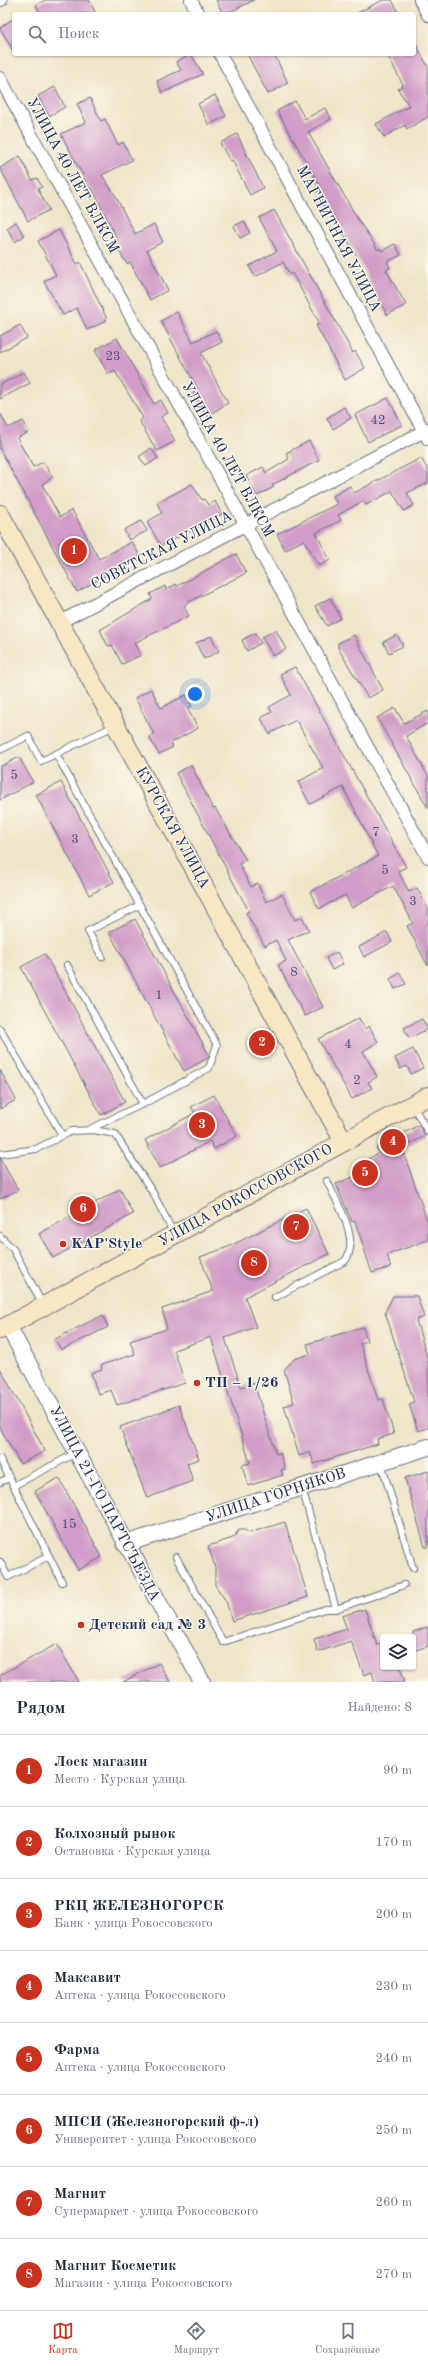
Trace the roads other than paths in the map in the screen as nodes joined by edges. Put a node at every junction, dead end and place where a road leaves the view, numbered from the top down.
1 (190, 0) edge
2 (420, 0) edge
3 (197, 12) edge
4 (428, 15) edge
5 (221, 56) edge
6 (0, 78) edge
7 (427, 433) edge
8 (0, 514) edge
9 (245, 526) junction
10 (58, 623) junction
11 (115, 725) junction
12 (0, 750) edge
13 (56, 754) junction
14 (428, 857) edge
15 (140, 906) junction
16 (102, 957) dead end
17 (67, 965) dead end
18 (0, 1029) edge
19 (420, 1100) edge
20 (143, 1104) junction
21 (88, 1130) junction
22 (428, 1132) edge
23 (62, 1135) junction
24 (344, 1142) junction
25 (0, 1154) edge
26 (327, 1181) dead end
27 (175, 1234) junction
28 (0, 1236) edge
29 (275, 1297) dead end
30 (44, 1306) junction
31 (4, 1328) edge
32 (428, 1447) edge
33 (76, 1453) junction
34 (0, 1459) edge
35 (380, 1463) junction
36 (9, 1478) junction
37 (0, 1482) edge
38 (13, 1486) junction
39 (302, 1488) junction
40 (125, 1544) junction
41 (49, 1556) junction
42 (176, 1557) dead end
43 (0, 1562) edge
44 (413, 1568) dead end
45 (62, 1582) dead end
46 (404, 1585) dead end
47 (336, 1609) junction
48 (202, 1682) edge

1 - 3 street
2 - 4 street
5 - 7 street, МАГНИТНАЯ УЛИЦА
6 - 9 street, УЛИЦА 40 ЛЕТ ВЛКСМ
7 - 9 street, СОВЕТСКАЯ УЛИЦА
8 - 10 main road, КУРСКАЯ УЛИЦА
9 - 10 street, СОВЕТСКАЯ УЛИЦА
9 - 14 street, УЛИЦА 40 ЛЕТ ВЛКСМ
10 - 11 main road, КУРСКАЯ УЛИЦА
11 - 13 lane
11 - 24 main road, КУРСКАЯ УЛИЦА
12 - 13 lane
13 - 15 lane
15 - 16 lane
15 - 20 lane
17 - 20 lane
18 - 23 lane
19 - 22 lane
19 - 24 main road, УЛИЦА РОКОССОВСКОГО
20 - 21 lane
21 - 23 lane
21 - 27 lane
23 - 25 lane
24 - 27 main road, УЛИЦА РОКОССОВСКОГО
26 - 29 lane
27 - 30 main road, УЛИЦА РОКОССОВСКОГО
28 - 30 lane
30 - 31 main road, УЛИЦА РОКОССОВСКОГО
31 - 33 street, УЛИЦА 21-ГО ПАРТСЪЕЗДА
32 - 35 street, УЛИЦА ГОРНЯКОВ
33 - 38 lane
33 - 40 street, УЛИЦА 21-ГО ПАРТСЪЕЗДА
34 - 36 lane
35 - 39 street, УЛИЦА ГОРНЯКОВ
35 - 44 lane
36 - 37 lane
36 - 38 lane
38 - 41 lane
39 - 40 street, УЛИЦА ГОРНЯКОВ
39 - 47 lane
40 - 48 street, УЛИЦА 21-ГО ПАРТСЪЕЗДА
41 - 43 lane
41 - 45 lane
42 - 47 lane
46 - 47 lane

